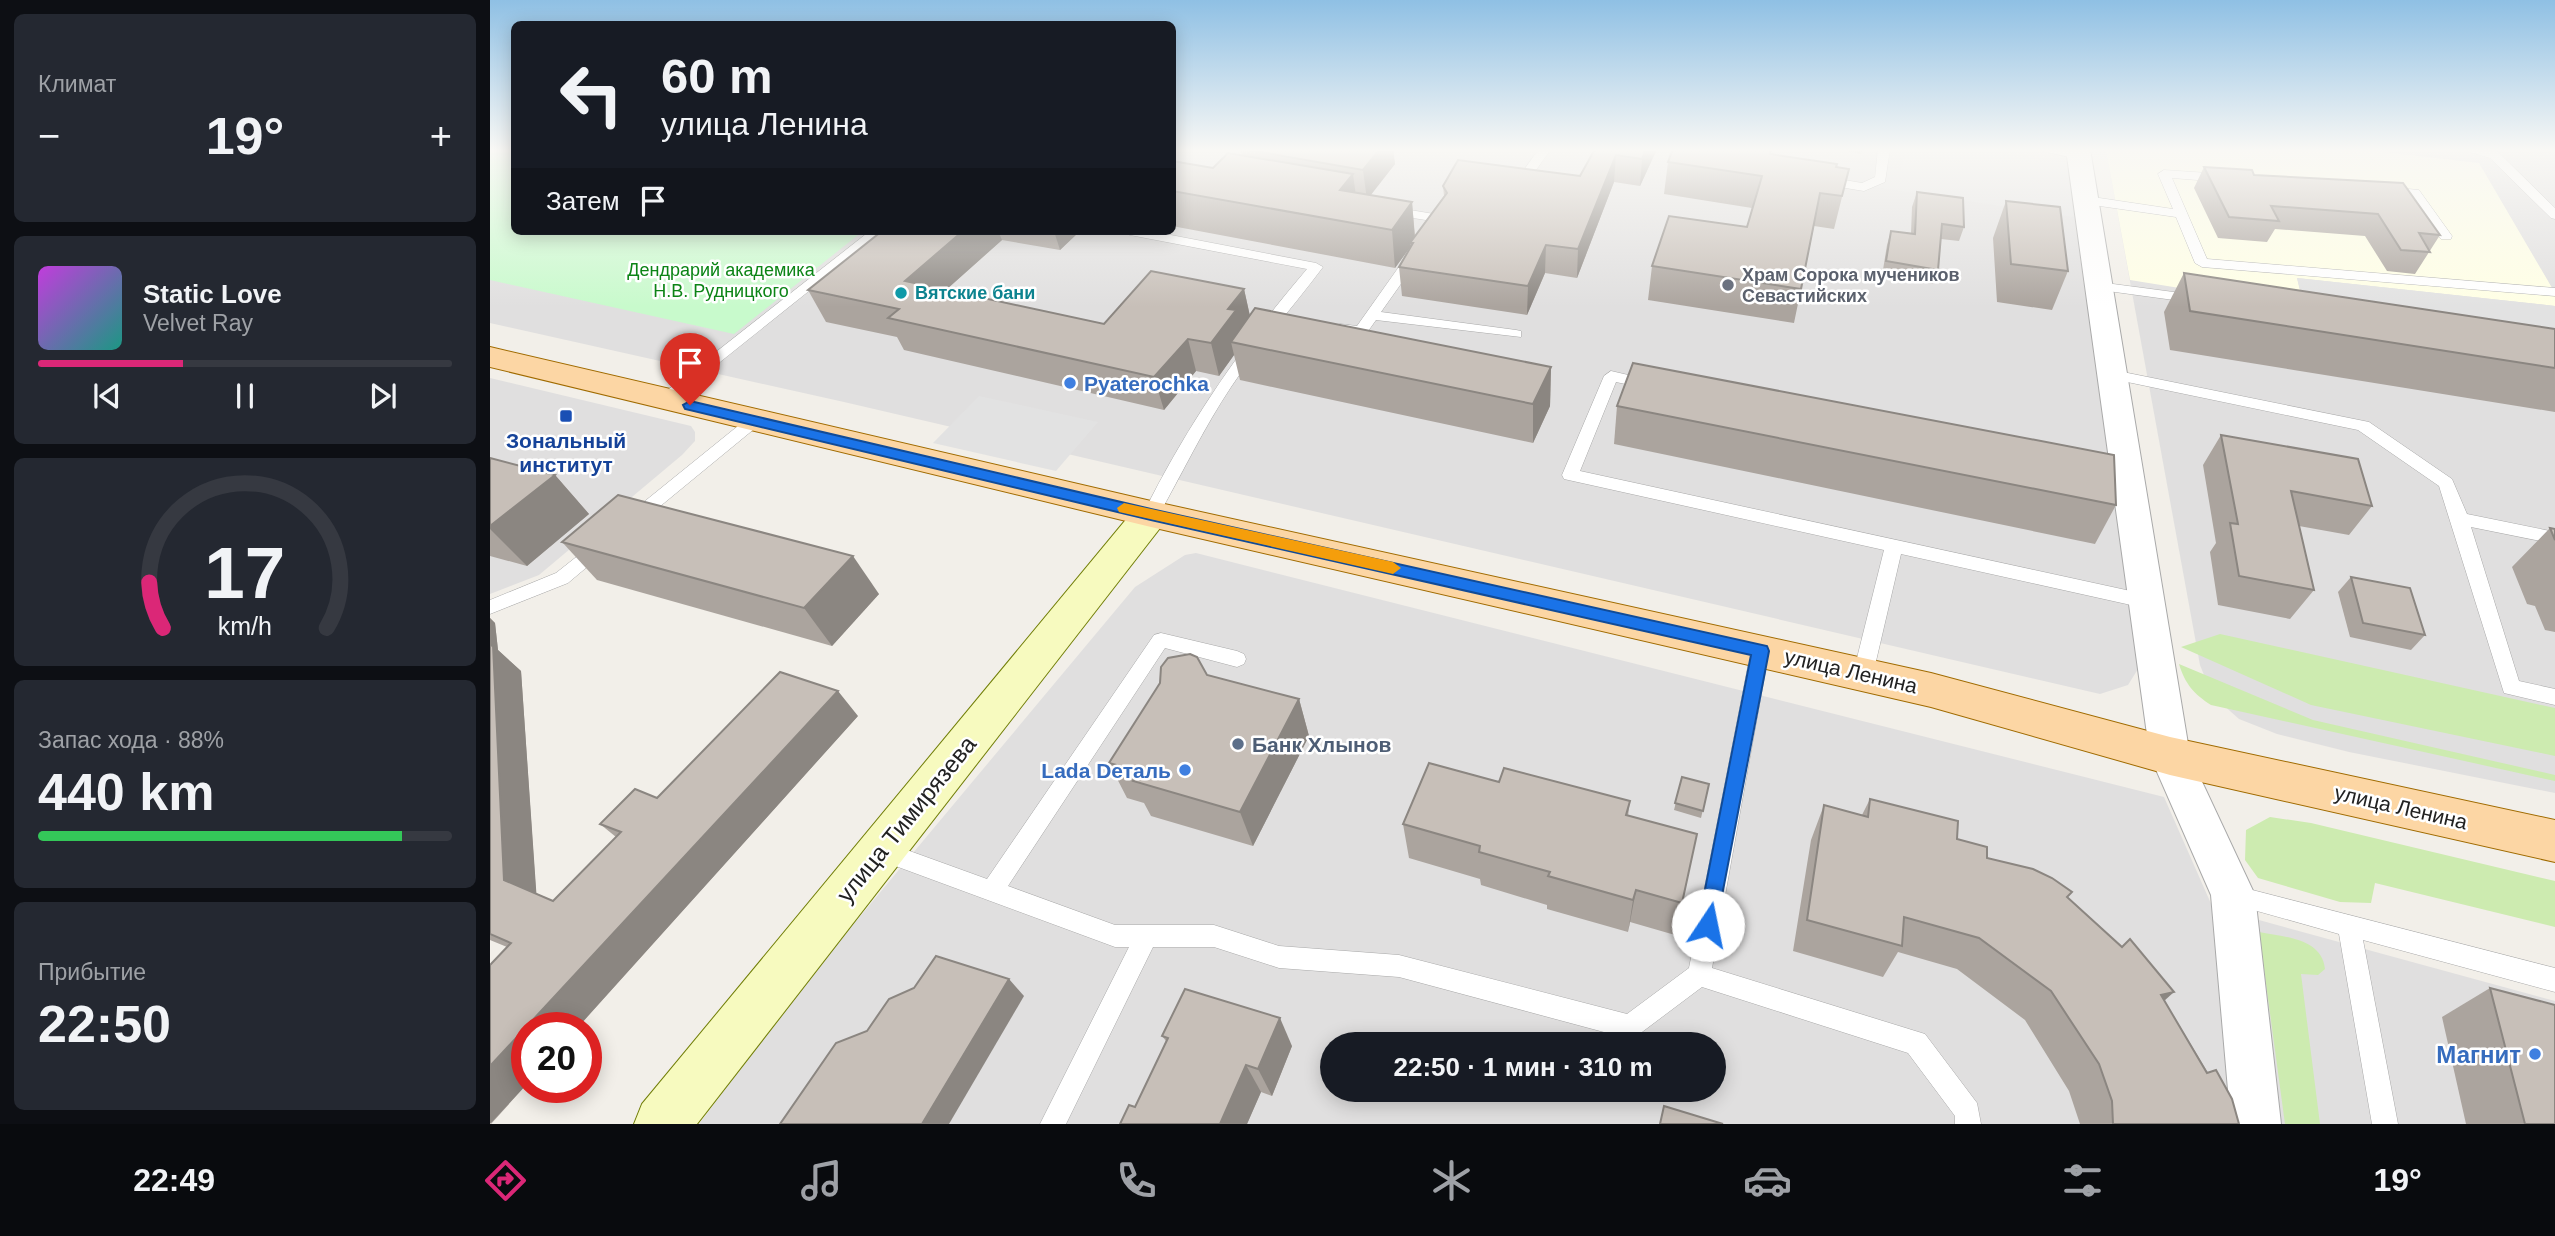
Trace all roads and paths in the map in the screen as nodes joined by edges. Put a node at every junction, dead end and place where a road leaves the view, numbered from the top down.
1 (2086, 201) edge
2 (2096, 201) edge
3 (2176, 201) edge
4 (2421, 201) edge
5 (2541, 201) edge
6 (1374, 208) edge
7 (2182, 214) junction
8 (2555, 215) edge
9 (873, 235) edge
10 (1151, 235) edge
11 (2446, 236) dead end
12 (2098, 286) junction
13 (2555, 292) edge
14 (2205, 300) edge
15 (1370, 315) junction
16 (1270, 319) junction
17 (1296, 322) edge
18 (1322, 326) edge
19 (1516, 334) dead end
20 (494, 361) edge
21 (2113, 375) junction
22 (1665, 387) edge
23 (665, 399) junction
24 (754, 421) junction
25 (1151, 514) junction
26 (2460, 519) junction
27 (2555, 538) edge
28 (1895, 546) junction
29 (2149, 602) junction
30 (490, 607) edge
31 (1760, 651) junction
32 (1237, 659) dead end
33 (1863, 674) junction
34 (2555, 696) edge
35 (2170, 756) junction
36 (2555, 841) edge
37 (880, 850) junction
38 (992, 891) junction
39 (2233, 895) junction
40 (2349, 927) junction
41 (1147, 936) junction
42 (1699, 975) junction
43 (2555, 980) edge
44 (662, 1124) edge
45 (1053, 1124) edge
46 (1968, 1124) edge
47 (2256, 1124) edge
48 (2385, 1124) edge

1 - 12 street
2 - 7 lane
3 - 7 lane
4 - 11 lane
5 - 8 lane
6 - 15 lane
7 - 13 lane
9 - 23 lane
10 - 16 lane
12 - 14 lane
12 - 21 street
15 - 18 lane
15 - 19 lane
16 - 17 lane
16 - 25 lane
20 - 23 main road, улица Ленина
21 - 26 lane
21 - 29 street
22 - 28 lane
23 - 24 main road, улица Ленина
24 - 25 main road, улица Ленина
24 - 30 lane
25 - 31 main road, улица Ленина
25 - 37 main road, улица Тимирязева
26 - 27 lane
26 - 34 lane
28 - 29 lane
28 - 33 lane
29 - 35 street
31 - 33 main road, улица Ленина
31 - 42 lane
32 - 38 lane
33 - 35 main road, улица Ленина
35 - 36 main road, улица Ленина
35 - 39 street
37 - 38 lane
37 - 44 main road, улица Тимирязева
38 - 41 lane
39 - 40 lane
39 - 47 street
40 - 43 lane
40 - 48 lane
41 - 42 lane
41 - 45 lane
42 - 46 lane

